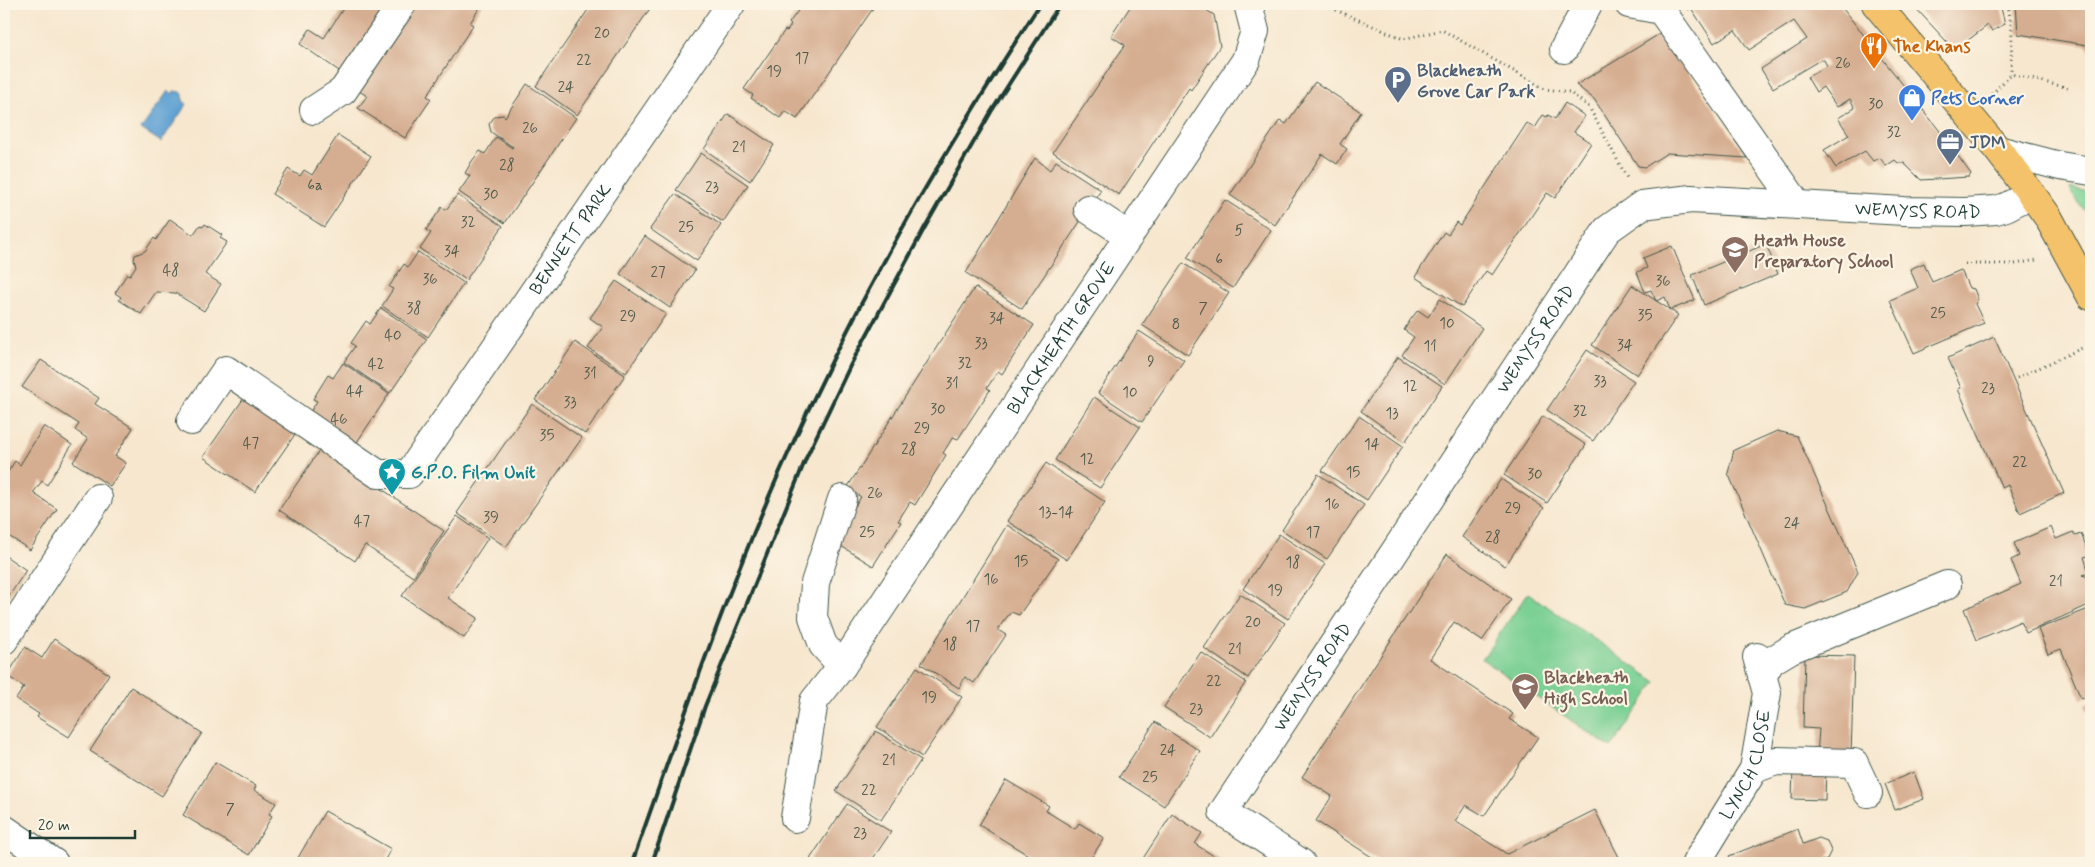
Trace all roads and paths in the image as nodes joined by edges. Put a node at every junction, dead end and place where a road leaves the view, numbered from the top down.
1 (402, 4) edge
2 (731, 4) edge
3 (1248, 4) edge
4 (1322, 4) edge
5 (1588, 4) edge
6 (1629, 4) edge
7 (1876, 4) edge
8 (2008, 4) edge
9 (1564, 49) dead end
10 (2011, 74) junction
11 (2069, 88) dead end
12 (1992, 94) dead end
13 (314, 110) dead end
14 (1998, 150) junction
15 (2091, 171) edge
16 (2031, 194) junction
17 (1642, 205) junction
18 (1798, 205) junction
19 (1088, 209) dead end
20 (1129, 236) junction
21 (2033, 261) dead end
22 (1965, 264) dead end
23 (2091, 296) edge
24 (2082, 348) dead end
25 (2017, 378) dead end
26 (191, 421) dead end
27 (98, 498) dead end
28 (842, 499) dead end
29 (1947, 585) dead end
30 (4, 640) edge
31 (842, 666) junction
32 (1754, 769) junction
33 (1868, 793) dead end
34 (795, 818) dead end
35 (7, 840) edge
36 (54, 863) edge
37 (1301, 863) edge
38 (1696, 863) edge

1 - 13 street
2 - 26 street, BENNETT PARK
3 - 20 street, BLACKHEATH GROVE
4 - 17 path
5 - 9 street
6 - 18 street
7 - 14 main road
8 - 10 path
10 - 11 path
10 - 12 path
14 - 15 street
14 - 16 main road
16 - 18 street, WEMYSS ROAD
16 - 23 main road
17 - 18 street, WEMYSS ROAD
17 - 37 street, WEMYSS ROAD
19 - 20 street
20 - 31 street, BLACKHEATH GROVE
21 - 22 path
24 - 25 path
27 - 30 street
28 - 31 street
29 - 32 street, LYNCH CLOSE
31 - 34 street, BLACKHEATH GROVE
32 - 33 street
32 - 38 street, LYNCH CLOSE
35 - 36 street

